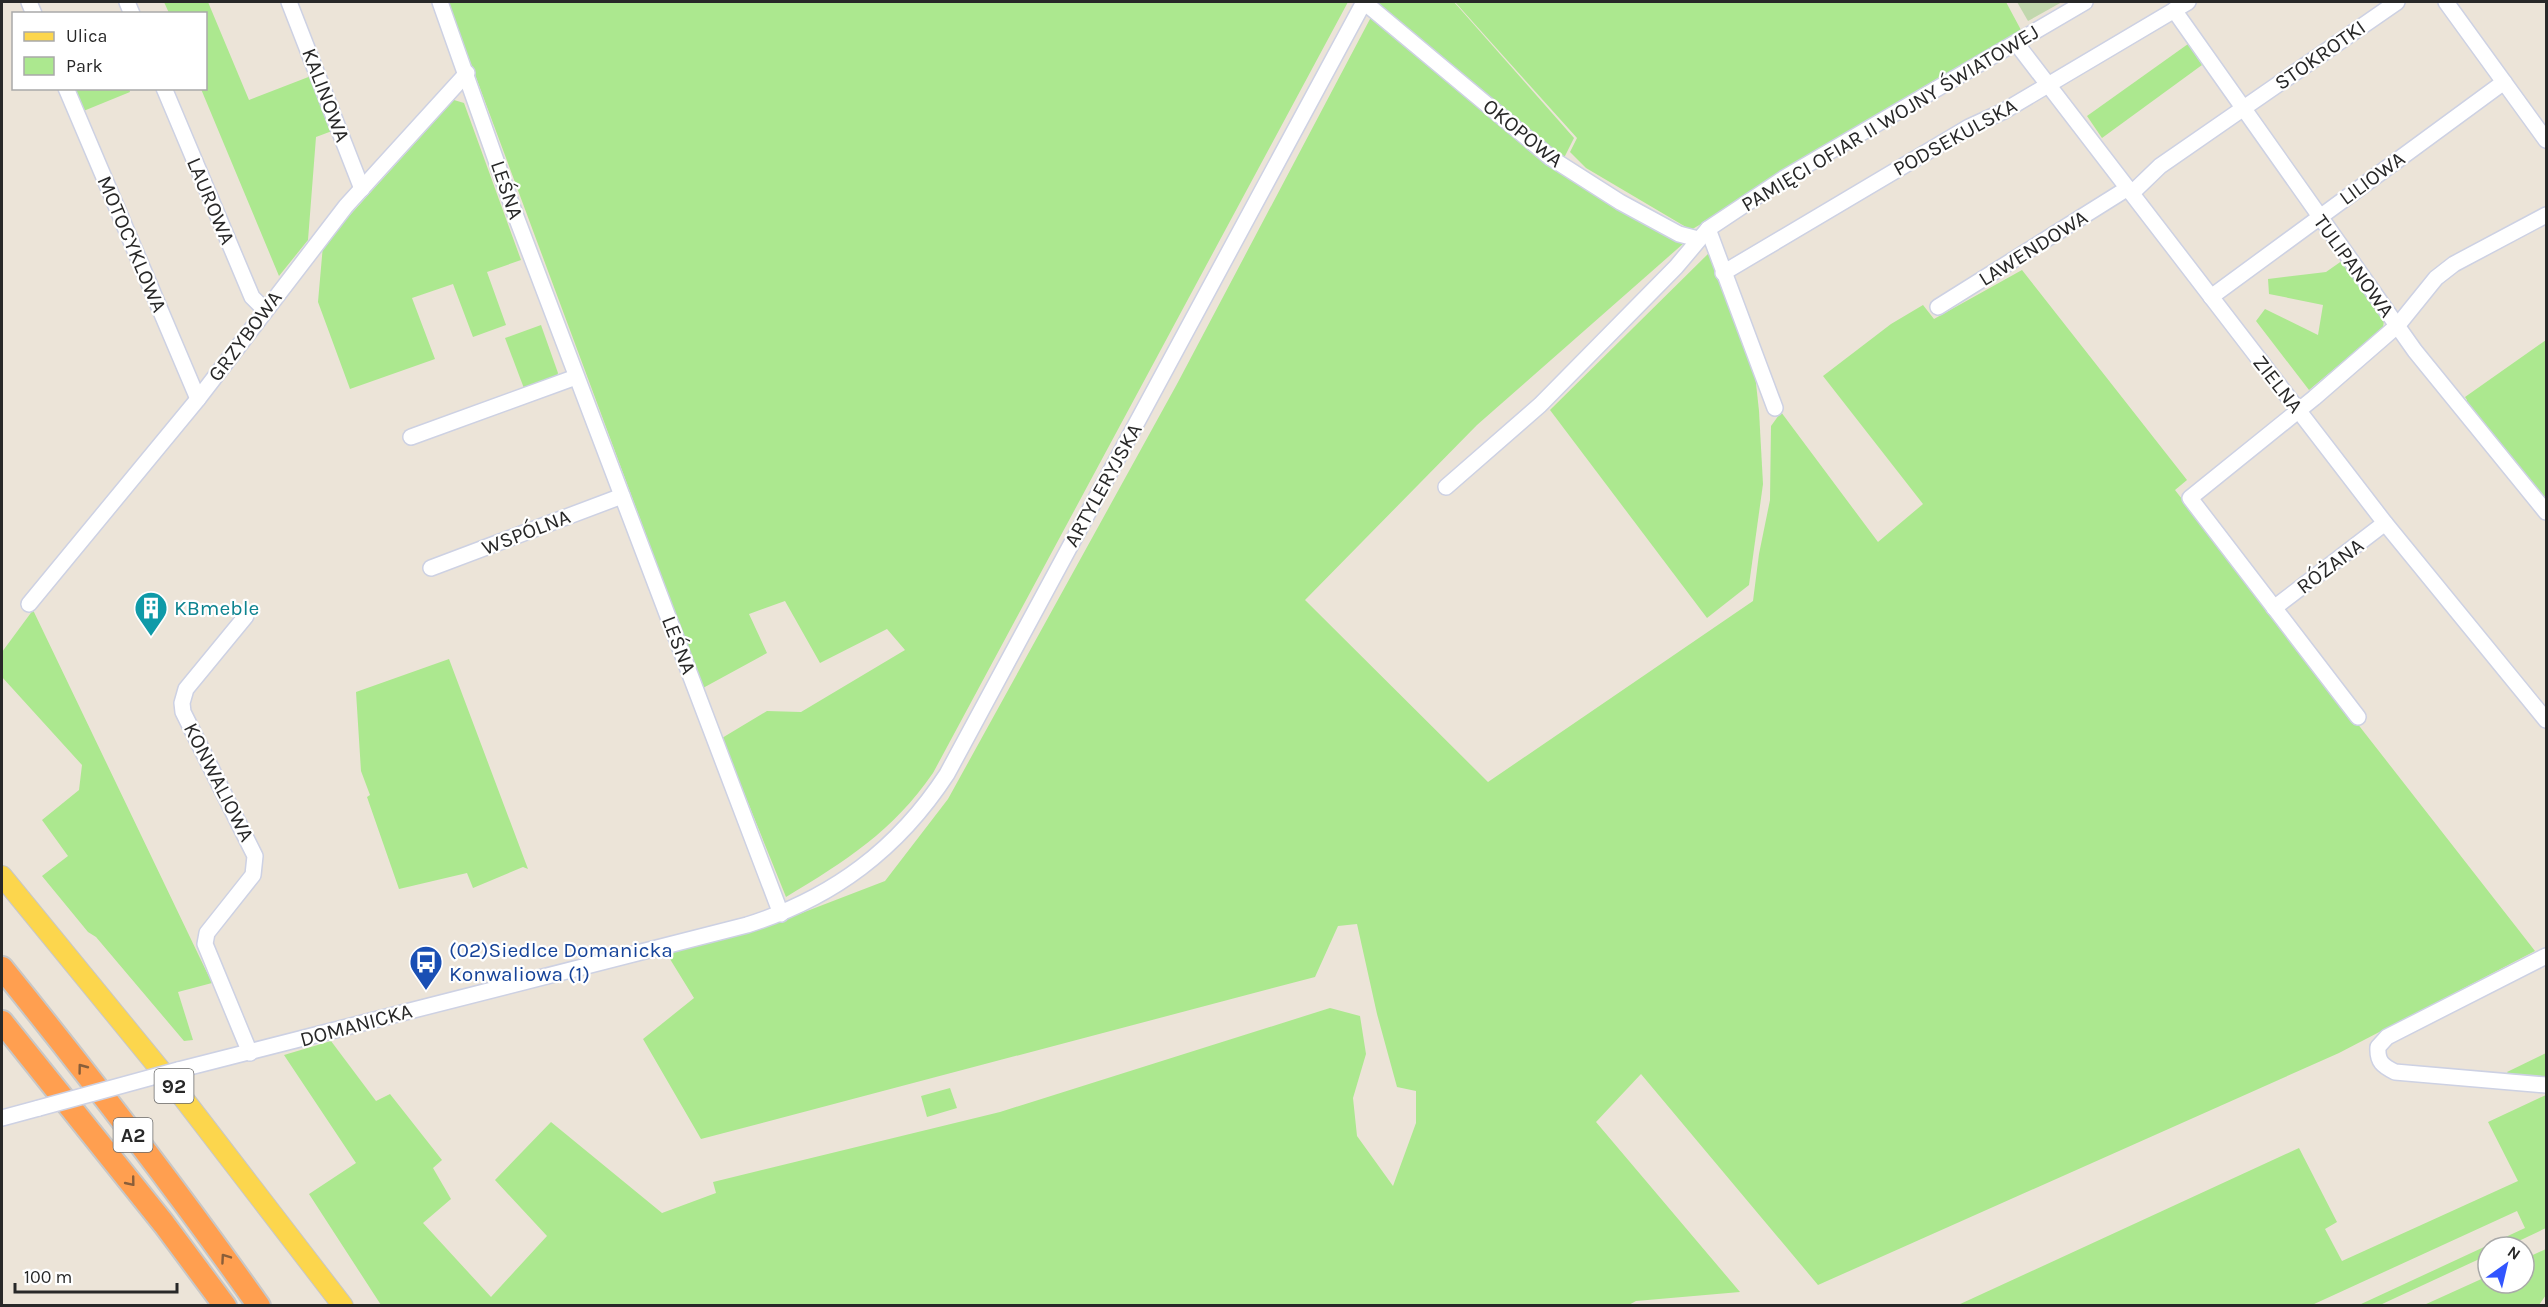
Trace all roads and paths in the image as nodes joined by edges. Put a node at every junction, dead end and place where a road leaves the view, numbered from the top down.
1 (289, 2) edge
2 (440, 2) edge
3 (1364, 2) edge
4 (2085, 2) edge
5 (2188, 2) edge
6 (2397, 2) edge
7 (2446, 2) edge
8 (2174, 10) junction
9 (2016, 43) junction
10 (467, 73) junction
11 (2504, 82) junction
12 (2046, 85) junction
13 (67, 90) edge
14 (165, 90) edge
15 (2243, 109) junction
16 (2547, 140) edge
17 (362, 189) junction
18 (2130, 190) junction
19 (2547, 215) edge
20 (2318, 217) junction
21 (1703, 234) junction
22 (1724, 273) junction
23 (2211, 297) junction
24 (1938, 307) dead end
25 (265, 310) junction
26 (2398, 325) junction
27 (576, 377) junction
28 (198, 399) junction
29 (1775, 408) dead end
30 (2298, 410) junction
31 (411, 436) dead end
32 (1446, 487) dead end
33 (622, 496) junction
34 (2547, 512) edge
35 (2385, 523) junction
36 (430, 568) dead end
37 (29, 604) dead end
38 (2274, 608) junction
39 (246, 616) dead end
40 (2358, 717) dead end
41 (2547, 720) edge
42 (2, 876) edge
43 (781, 914) junction
44 (2547, 956) edge
45 (2, 968) edge
46 (2, 1022) edge
47 (250, 1053) junction
48 (2547, 1085) edge
49 (2, 1118) edge
50 (225, 1305) edge
51 (259, 1305) edge
52 (343, 1305) edge

1 - 17 street, KALINOWA
2 - 10 street, LEŚNA
3 - 21 street, OKOPOWA
3 - 43 street, ARTYLERYJSKA
4 - 9 street, PAMIĘCI OFIAR II WOJNY ŚWIATOWEJ
5 - 8 street, PODSEKULSKA
6 - 15 street, STOKROTKI
7 - 11 street
8 - 12 street, PODSEKULSKA
8 - 15 street, TULIPANOWA
9 - 12 street, ZIELNA
9 - 21 street, PAMIĘCI OFIAR II WOJNY ŚWIATOWEJ
10 - 17 street, GRZYBOWA
10 - 27 street, LEŚNA
11 - 16 street
11 - 20 street, LILIOWA
12 - 18 street, ZIELNA
12 - 22 street, PODSEKULSKA
13 - 28 street, MOTOCYKLOWA
14 - 25 street, LAUROWA
15 - 18 street, LAWENDOWA
15 - 20 street, TULIPANOWA
17 - 25 street, GRZYBOWA
18 - 23 street, ZIELNA
18 - 24 street, LAWENDOWA
19 - 26 street
20 - 23 street, LILIOWA
20 - 26 street, TULIPANOWA
21 - 22 street
21 - 32 street, PAMIĘCI OFIAR II WOJNY ŚWIATOWEJ
22 - 29 street
23 - 30 street, ZIELNA
25 - 28 street, GRZYBOWA
26 - 30 street
26 - 34 street, TULIPANOWA
27 - 31 street
27 - 33 street, LEŚNA
28 - 37 street, GRZYBOWA
30 - 35 street, ZIELNA
30 - 38 street, RÓŻANA
33 - 36 street, WSPÓLNA
33 - 43 street, LEŚNA
35 - 38 street, RÓŻANA
35 - 41 street, ZIELNA
38 - 40 street, RÓŻANA
39 - 47 street, KONWALIOWA
42 - 52 main road, 92
43 - 47 street, DOMANICKA
44 - 48 street
51 -> 45 highway, A2
46 -> 50 highway, A2
47 - 49 street, DOMANICKA, bridge

